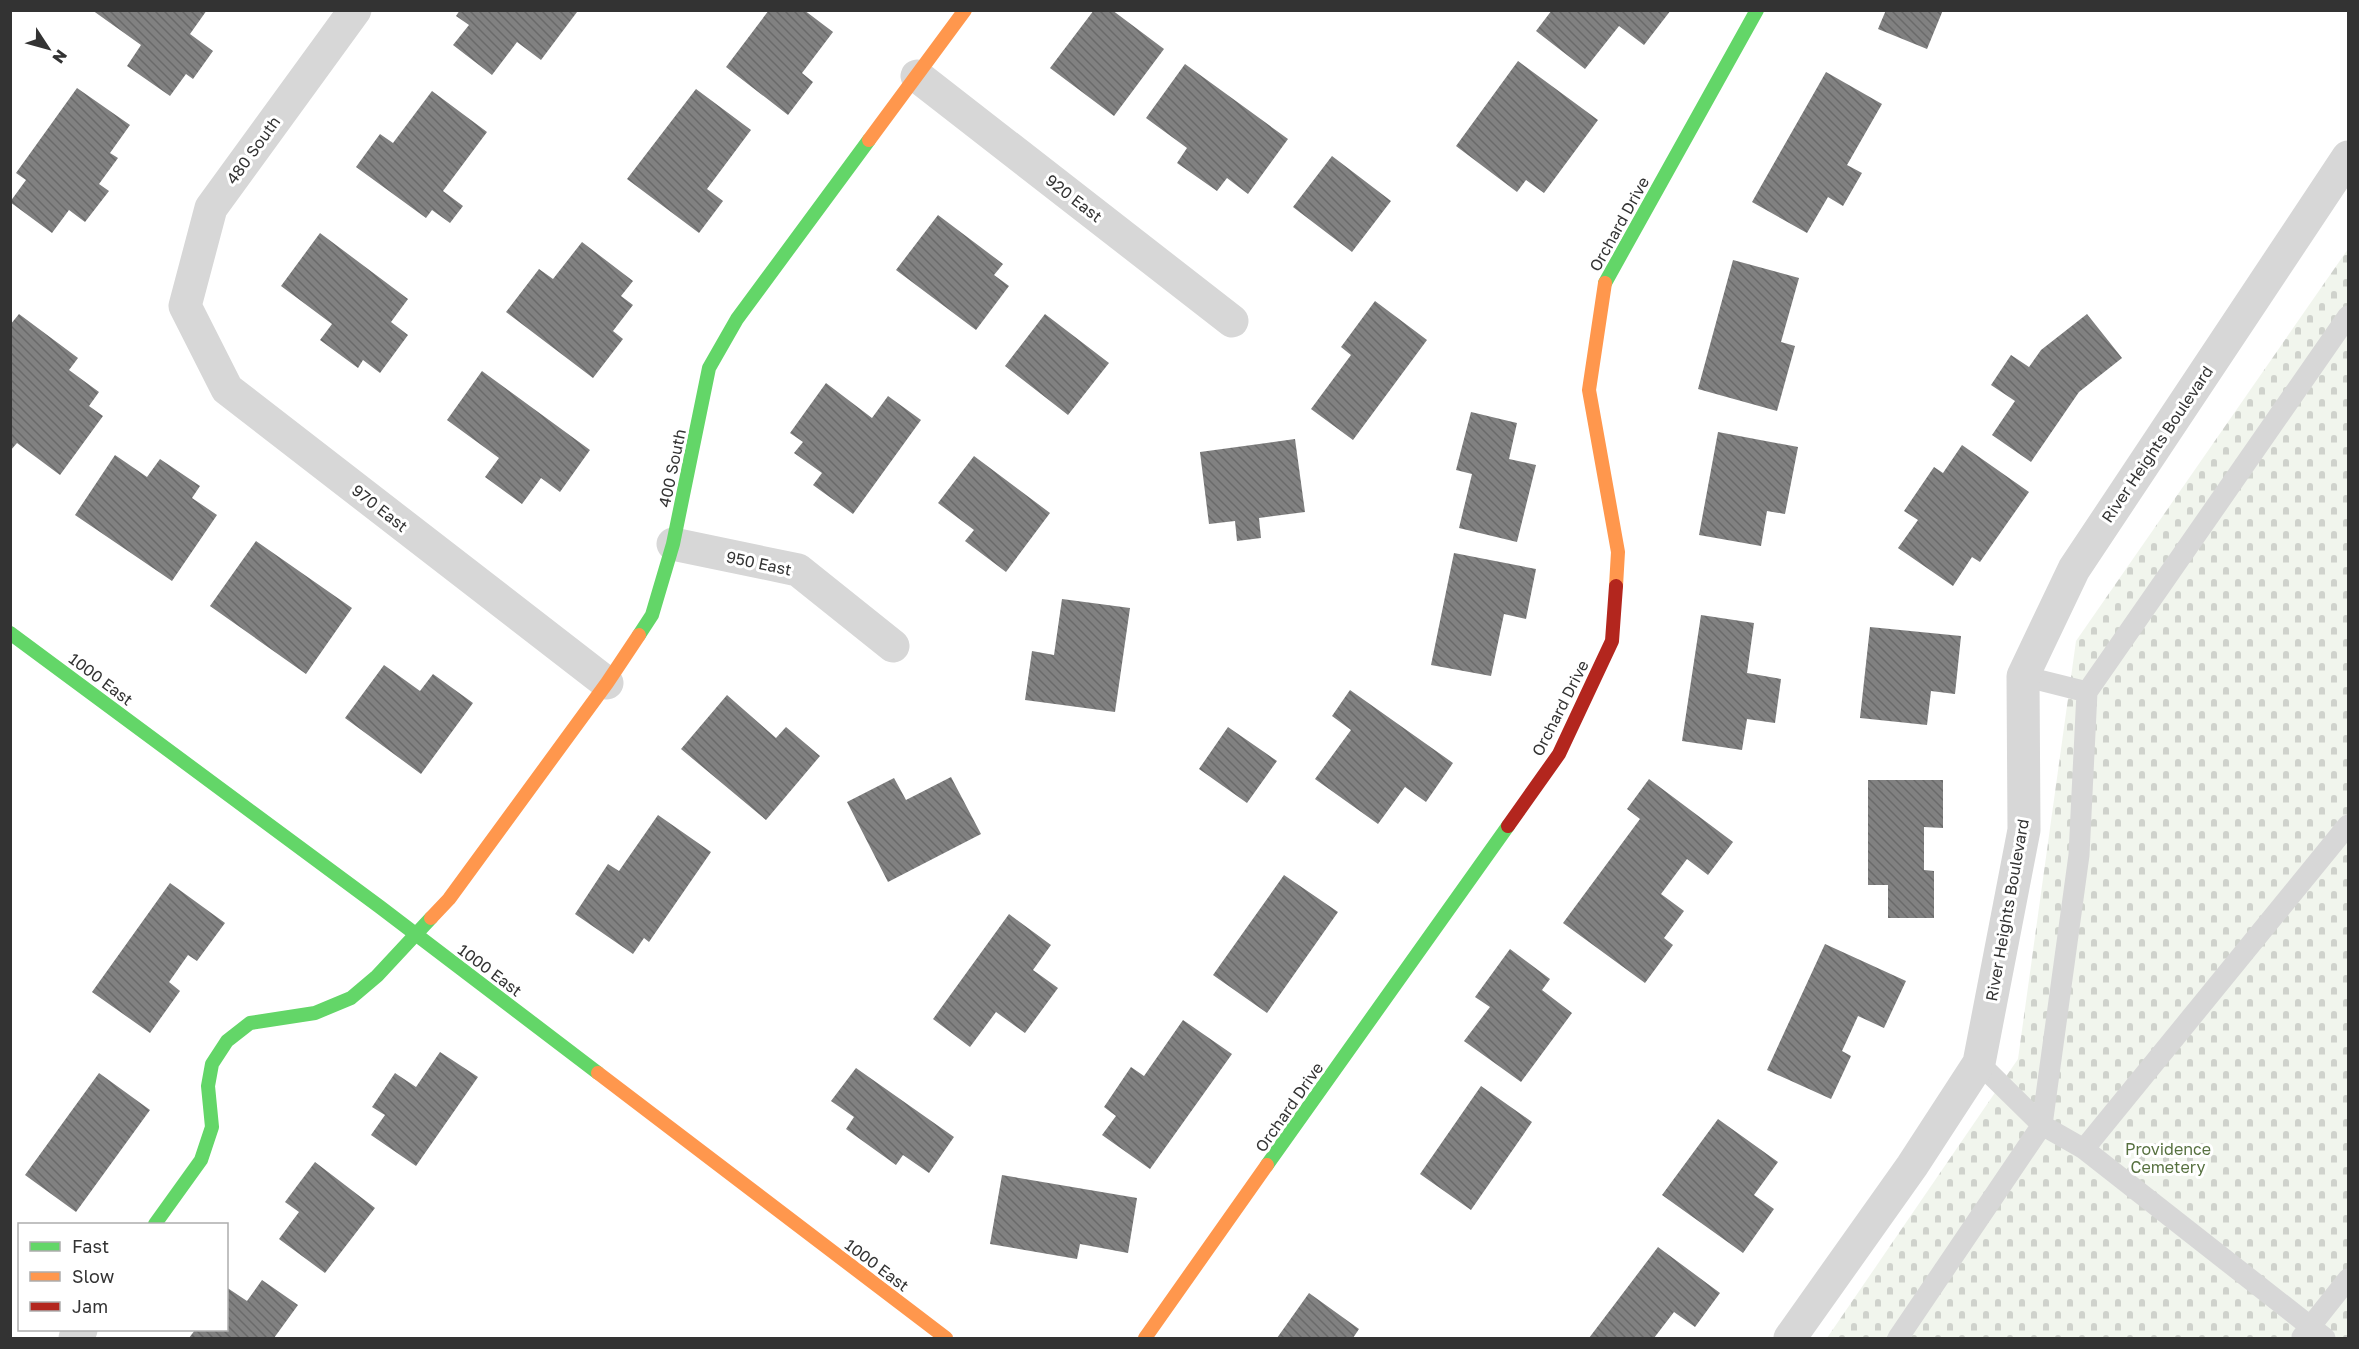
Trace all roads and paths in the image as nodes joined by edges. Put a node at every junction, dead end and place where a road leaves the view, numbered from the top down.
1 (355, 10) edge
2 (965, 10) edge
3 (1757, 10) edge
4 (917, 76) junction
5 (2349, 157) edge
6 (185, 306) joint
7 (2349, 316) edge
8 (1232, 321) dead end
9 (673, 544) junction
10 (10, 633) edge
11 (893, 646) dead end
12 (2023, 676) junction
13 (606, 683) junction
14 (2087, 693) junction
15 (2349, 825) edge
16 (416, 934) junction
17 (1979, 1064) junction
18 (2042, 1125) junction
19 (2084, 1149) junction
20 (156, 1223) edge
21 (2349, 1279) edge
22 (2311, 1335) edge
23 (946, 1338) edge
24 (1145, 1338) edge
25 (1790, 1338) edge
26 (1898, 1338) edge

1 - 6 street, 480 South
2 - 4 street, 400 South
3 - 24 street, Orchard Drive
4 - 8 street, 920 East
4 - 9 street, 400 South
5 - 12 street, River Heights Boulevard
6 - 13 street, 970 East
7 - 14 lane
9 - 11 street, 950 East
9 - 13 street, 400 South
10 - 16 street, 1000 East
12 - 14 lane
12 - 17 street, River Heights Boulevard
13 - 16 street, 400 South
14 - 18 lane
15 - 19 lane
16 - 20 street, 400 South
16 - 23 street, 1000 East
17 - 18 lane
17 - 25 street, River Heights Boulevard
18 - 19 lane
18 - 26 lane
19 - 22 lane
21 - 22 lane

